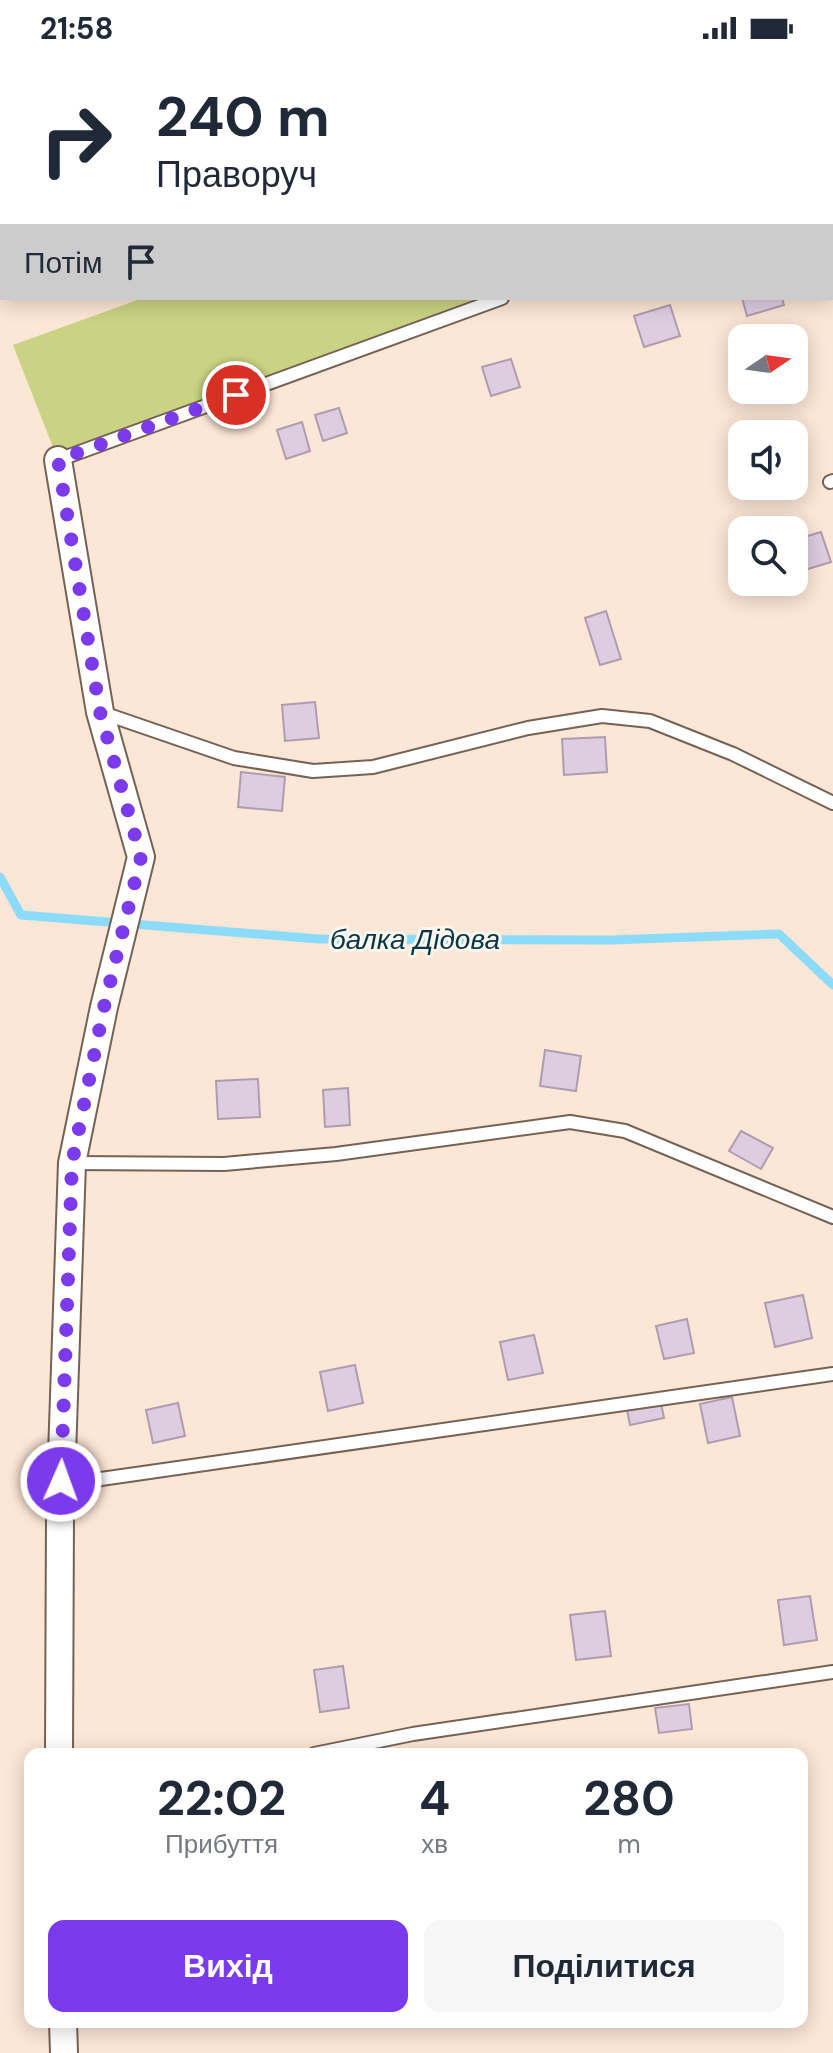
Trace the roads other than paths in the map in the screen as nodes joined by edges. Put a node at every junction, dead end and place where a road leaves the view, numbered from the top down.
1 (497, 300) edge
2 (58, 460) joint
3 (100, 712) junction
4 (833, 803) edge
5 (72, 1163) junction
6 (833, 1217) edge
7 (833, 1374) edge
8 (60, 1513) junction
9 (833, 1672) edge
10 (59, 1748) edge
11 (344, 1748) edge
12 (63, 2028) edge
13 (64, 2053) edge

1 - 2 lane
2 - 3 street
3 - 4 lane
3 - 5 street
5 - 6 lane
5 - 8 street
7 - 8 lane
8 - 10 street
9 - 11 lane
12 - 13 street

